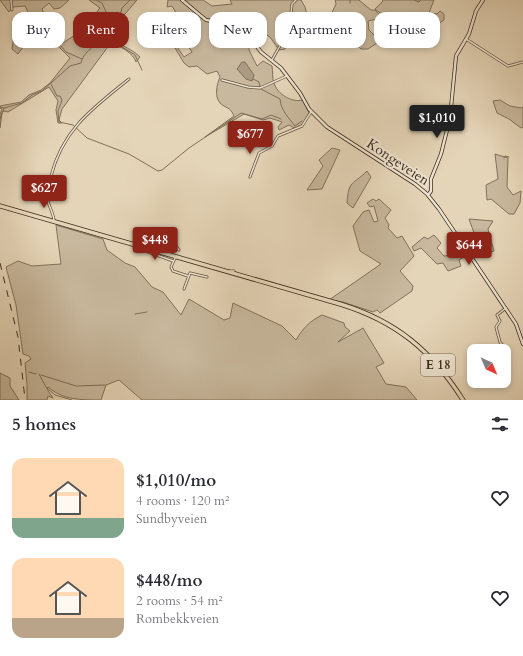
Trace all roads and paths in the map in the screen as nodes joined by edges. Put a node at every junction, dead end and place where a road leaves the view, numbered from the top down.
1 (11, 0) edge
2 (182, 0) edge
3 (296, 0) edge
4 (483, 0) edge
5 (12, 10) dead end
6 (466, 39) junction
7 (272, 60) junction
8 (523, 62) edge
9 (287, 76) junction
10 (129, 79) dead end
11 (222, 80) dead end
12 (311, 112) junction
13 (250, 177) dead end
14 (428, 195) junction
15 (0, 206) edge
16 (54, 222) junction
17 (174, 236) dead end
18 (171, 244) junction
19 (140, 250) dead end
20 (179, 250) dead end
21 (160, 252) junction
22 (174, 260) junction
23 (188, 276) junction
24 (207, 277) dead end
25 (184, 289) dead end
26 (506, 308) junction
27 (502, 344) edge
28 (523, 344) edge
29 (463, 400) edge

1 - 5 street
2 - 7 main road, Kongeveien
3 - 7 street
4 - 6 main road
6 - 8 street
6 - 14 main road
7 - 9 main road, Kongeveien
9 - 11 street
9 - 12 main road, Kongeveien
10 - 16 street
12 - 13 street
12 - 14 main road, Kongeveien
14 - 26 main road, Kongeveien
15 - 16 highway, E 18
16 - 21 highway, E 18
17 - 18 street
18 - 20 street
18 - 21 street
19 - 22 street
21 - 22 highway, E 18
22 - 23 street
22 - 29 highway, E 18
23 - 24 street
23 - 25 street
26 - 27 street
26 - 28 main road, Kongeveien

